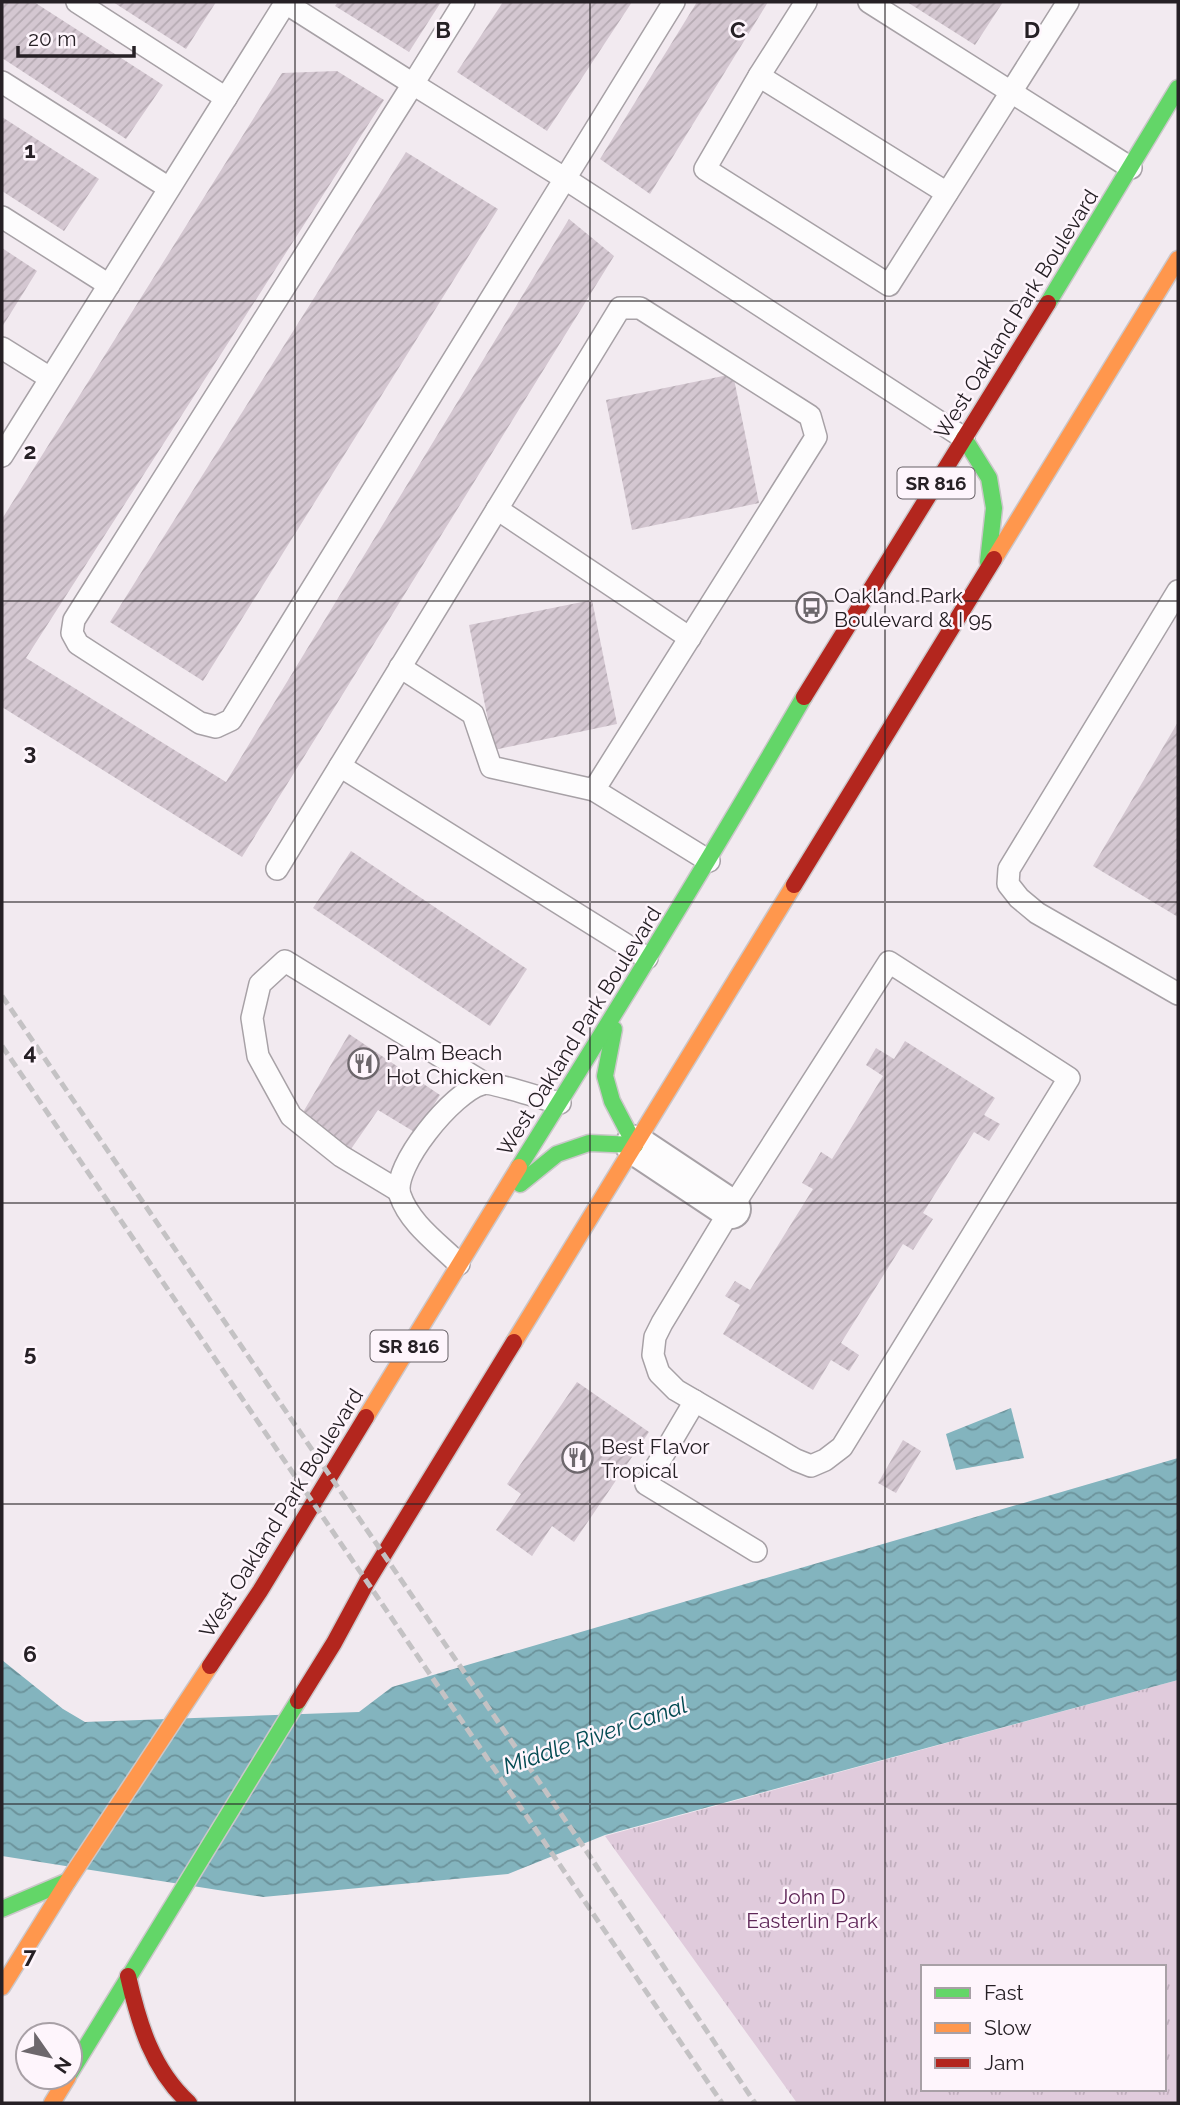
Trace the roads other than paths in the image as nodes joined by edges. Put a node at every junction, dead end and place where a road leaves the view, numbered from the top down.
1 (77, 2) edge
2 (285, 2) edge
3 (464, 2) edge
4 (674, 2) edge
5 (806, 2) edge
6 (869, 2) edge
7 (1068, 2) edge
8 (759, 76) junction
9 (2, 82) edge
10 (413, 84) junction
11 (1178, 88) edge
12 (1011, 92) junction
13 (226, 98) junction
14 (1131, 168) junction
15 (564, 178) junction
16 (169, 188) junction
17 (947, 193) junction
18 (2, 216) edge
19 (1178, 259) edge
20 (109, 285) junction
21 (2, 348) edge
22 (50, 378) junction
23 (964, 438) junction
24 (2, 456) edge
25 (497, 509) junction
26 (987, 571) junction
27 (1178, 591) edge
28 (690, 638) junction
29 (400, 667) junction
30 (340, 766) junction
31 (594, 790) junction
32 (709, 861) junction
33 (276, 869) dead end
34 (647, 958) junction
35 (1178, 994) edge
36 (617, 1011) junction
37 (484, 1083) junction
38 (559, 1103) junction
39 (635, 1145) junction
40 (399, 1191) junction
41 (497, 1203) junction
42 (731, 1209) junction
43 (459, 1264) junction
44 (695, 1401) junction
45 (756, 1551) dead end
46 (68, 1881) junction
47 (2, 1909) edge
48 (128, 1976) junction
49 (2, 1987) edge
50 (84, 2050) edge
51 (189, 2103) edge

1 - 13 lane
2 - 10 lane
2 - 13 lane
3 - 10 lane
4 - 15 lane
5 - 8 lane
6 - 12 lane
7 - 12 lane
8 - 17 lane
8 - 17 lane
9 - 16 lane
10 - 15 lane
10 - 15 lane
11 - 14 main road, West Oakland Park Boulevard / SR 816
12 - 14 lane
12 - 17 lane
13 - 16 lane
14 - 23 main road, West Oakland Park Boulevard / SR 816
15 - 23 lane
16 - 20 lane
18 - 20 lane
19 - 26 main road
20 - 22 lane
21 - 22 lane
22 - 24 lane
23 - 26 main road
23 - 32 main road, West Oakland Park Boulevard / SR 816
25 - 28 lane
25 - 28 lane
25 - 29 lane
26 - 39 main road
27 - 35 lane
28 - 31 lane
29 - 30 lane
29 - 31 lane
30 - 33 lane
30 - 34 lane
31 - 32 lane
32 - 34 main road, West Oakland Park Boulevard / SR 816
34 - 36 main road, West Oakland Park Boulevard / SR 816
36 - 38 main road, West Oakland Park Boulevard / SR 816
36 - 39 main road
37 - 38 lane
37 - 40 lane
37 - 40 lane
38 - 41 main road, West Oakland Park Boulevard / SR 816
39 - 41 main road
39 - 42 street
39 - 48 main road
40 - 43 lane
41 - 43 main road, West Oakland Park Boulevard / SR 816
42 - 44 lane
42 - 44 lane
43 - 46 main road, West Oakland Park Boulevard / SR 816
44 - 45 lane
46 - 47 main road
46 - 49 main road, West Oakland Park Boulevard / SR 816
48 - 50 main road
48 - 51 main road

